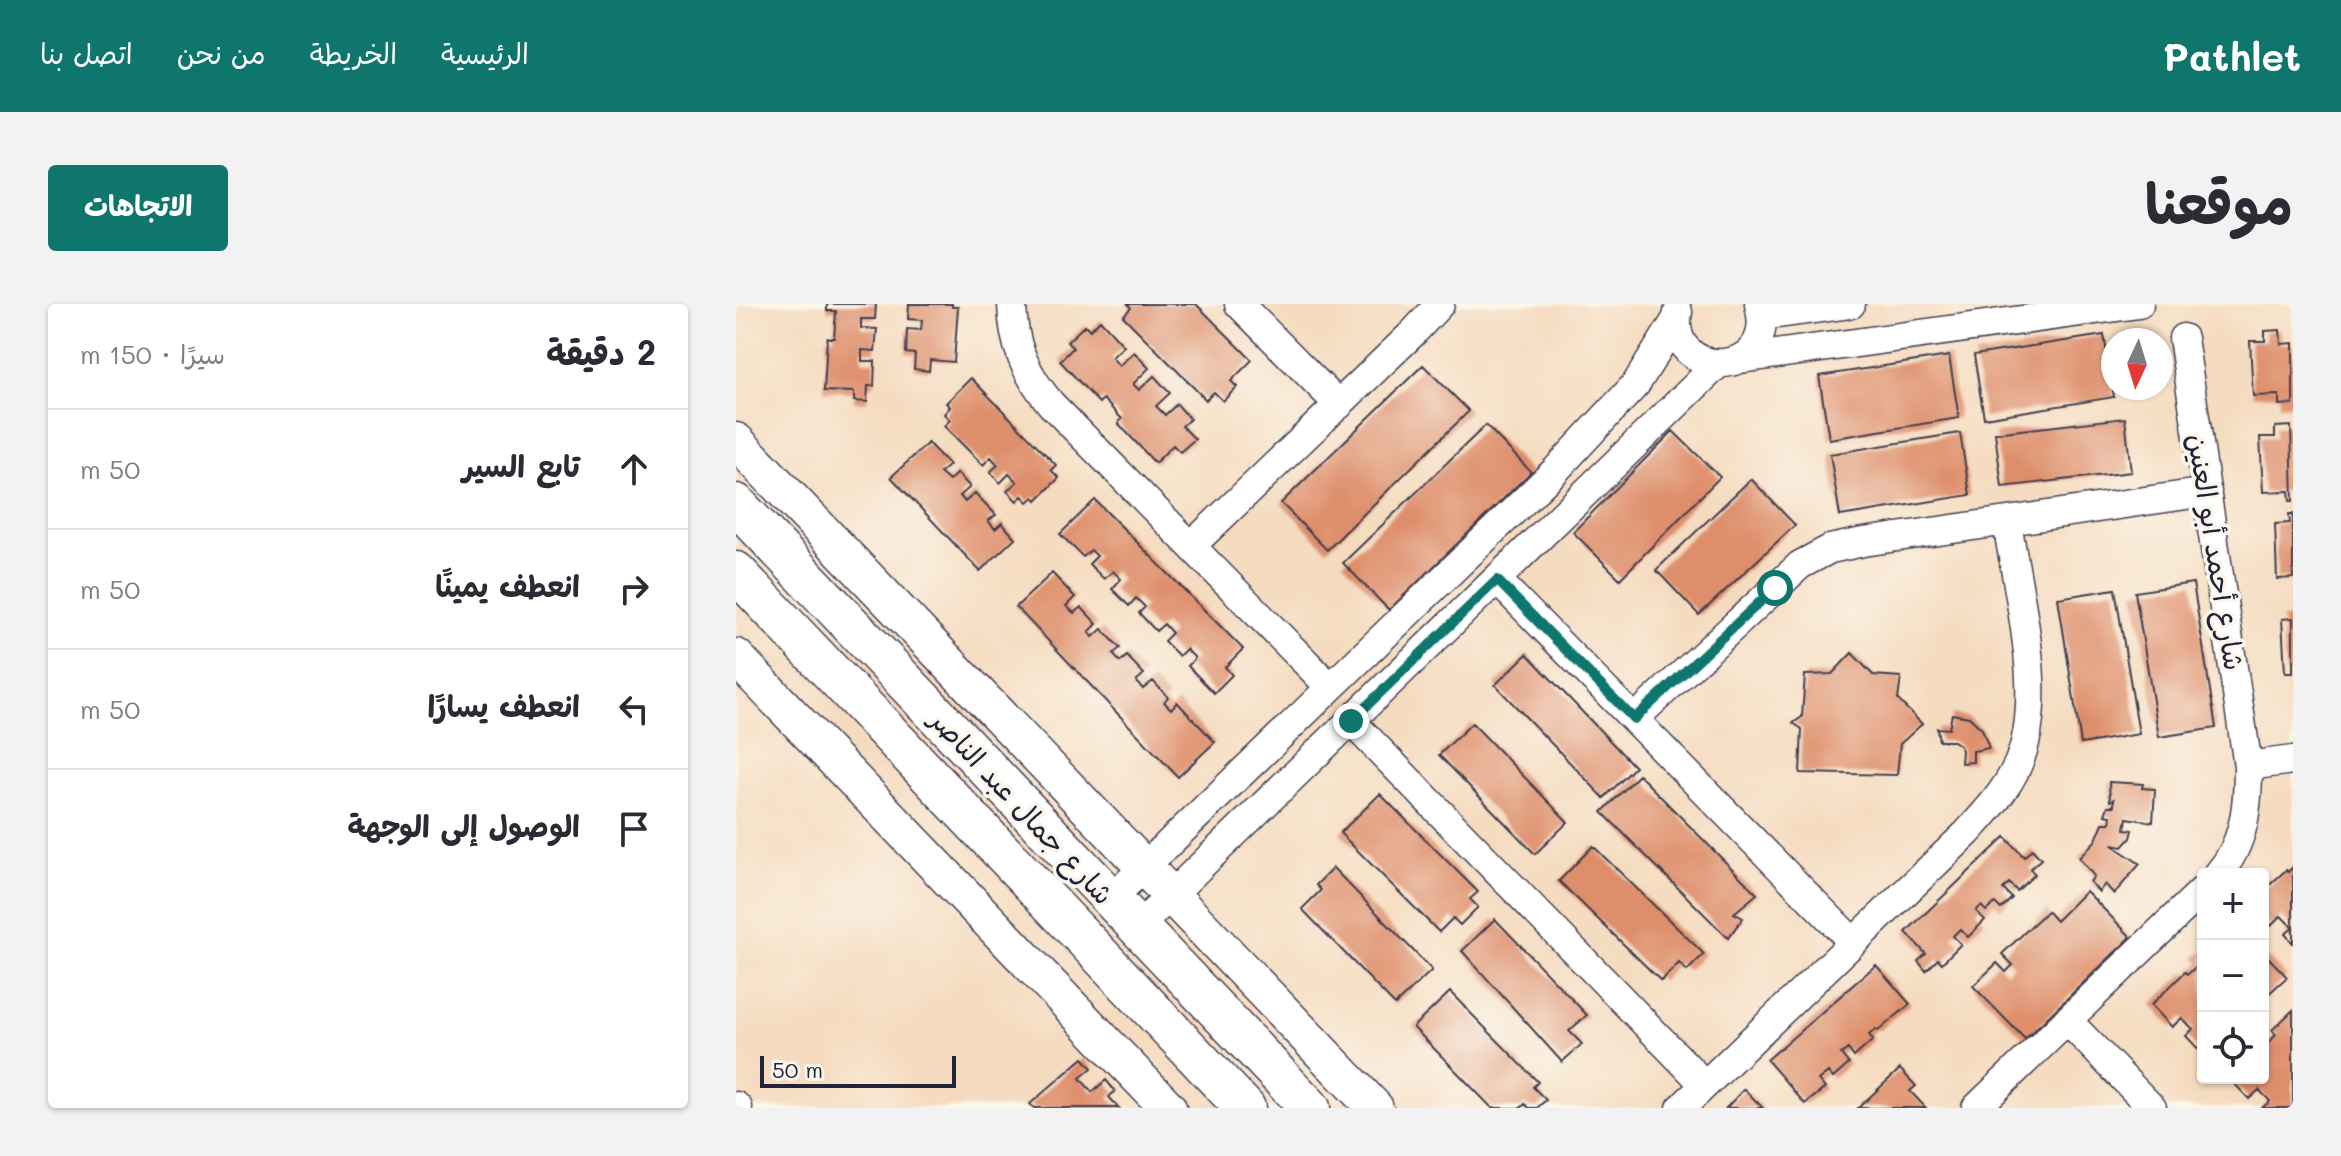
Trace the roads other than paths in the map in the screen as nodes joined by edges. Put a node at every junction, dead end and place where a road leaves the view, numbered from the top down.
1 (1012, 304) edge
2 (1239, 304) edge
3 (1440, 304) edge
4 (1851, 304) edge
5 (2139, 304) edge
6 (1761, 310) edge
7 (2038, 311) edge
8 (1678, 312) edge
9 (2183, 338) dead end
10 (1729, 362) junction
11 (1339, 405) junction
12 (736, 441) edge
13 (2207, 492) junction
14 (736, 504) edge
15 (2007, 521) junction
16 (1191, 546) junction
17 (736, 572) edge
18 (1497, 580) junction
19 (736, 657) edge
20 (1329, 686) junction
21 (1634, 719) junction
22 (1351, 721) junction
23 (2293, 760) edge
24 (2248, 766) junction
25 (1144, 867) junction
26 (2221, 868) edge
27 (1171, 895) junction
28 (2197, 896) edge
29 (1110, 900) junction
30 (1137, 928) junction
31 (1853, 942) junction
32 (2067, 1020) junction
33 (1705, 1085) junction
34 (1168, 1108) edge
35 (1245, 1108) edge
36 (1310, 1108) edge
37 (1375, 1108) edge
38 (1681, 1108) edge
39 (1976, 1108) edge
40 (2152, 1108) edge

1 - 16 street
2 - 11 street
3 - 11 street
4 - 6 street
5 - 7 street
6 - 10 street
7 - 10 street
8 - 10 street
8 - 20 street
9 - 13 street, شارع أحمد أبو العنين
10 - 18 street
11 - 16 street
12 - 25 street
13 - 15 street
13 - 24 street, شارع أحمد أبو العنين
14 - 29 main road, شارع جمال عبد الناصر
15 - 21 street
15 - 31 street
16 - 20 street
17 - 35 main road, شارع جمال عبد الناصر
18 - 21 street
18 - 22 street
19 - 34 street
20 - 25 street
21 - 31 street
22 - 27 street
22 - 33 street
23 - 24 street
24 - 26 street, شارع أحمد أبو العنين
25 - 27 street
25 - 29 street
27 - 30 street
27 - 37 street
28 - 32 street
29 - 30 main road, شارع جمال عبد الناصر
30 - 36 main road, شارع جمال عبد الناصر
31 - 33 street
32 - 39 street
32 - 40 street
33 - 38 street

